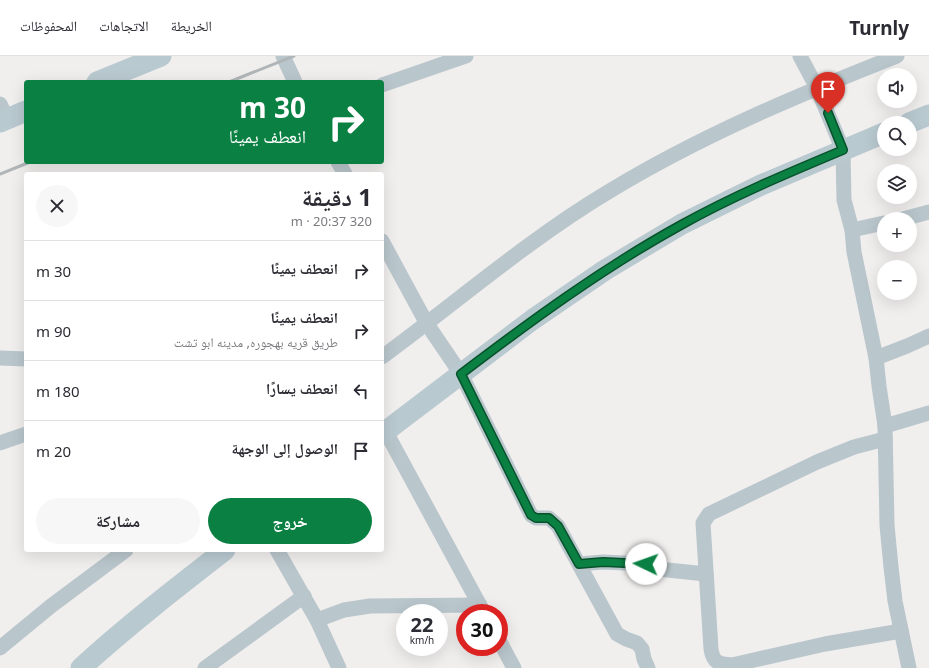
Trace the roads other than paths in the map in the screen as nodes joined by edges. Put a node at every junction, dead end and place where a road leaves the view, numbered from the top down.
1 (161, 56) edge
2 (283, 56) edge
3 (466, 56) edge
4 (800, 56) edge
5 (897, 56) edge
6 (128, 62) edge
7 (100, 80) edge
8 (294, 80) edge
9 (384, 84) edge
10 (817, 88) junction
11 (929, 115) edge
12 (917, 120) edge
13 (877, 137) edge
14 (843, 150) junction
15 (927, 214) edge
16 (917, 216) edge
17 (877, 225) edge
18 (852, 230) junction
19 (384, 245) edge
20 (427, 324) junction
21 (929, 336) edge
22 (384, 356) edge
23 (0, 358) edge
24 (876, 358) junction
25 (24, 359) edge
26 (461, 374) junction
27 (929, 413) edge
28 (885, 432) junction
29 (384, 433) edge
30 (24, 435) edge
31 (0, 443) edge
32 (123, 552) edge
33 (222, 552) edge
34 (277, 552) edge
35 (579, 564) junction
36 (706, 574) junction
37 (304, 596) junction
38 (479, 604) edge
39 (456, 608) edge
40 (317, 620) junction
41 (902, 631) junction
42 (0, 648) edge
43 (508, 656) edge
44 (81, 668) edge
45 (205, 668) edge
46 (339, 668) edge
47 (514, 668) edge
48 (648, 668) edge
49 (909, 668) edge

1 - 6 street
2 - 8 street
3 - 9 street
4 - 10 street
5 - 10 street
6 - 7 street
10 - 14 street
10 - 20 street
11 - 12 street
13 - 14 street
14 - 18 street
14 - 26 street
15 - 16 street
17 - 18 street
18 - 24 street
19 - 20 street
20 - 22 street
20 - 26 street
21 - 24 street
23 - 25 street
24 - 28 street
26 - 29 street
26 - 35 street
27 - 28 street
28 - 36 street
28 - 41 street
29 - 38 street
30 - 31 street
32 - 42 street
33 - 44 street
34 - 37 street
35 - 36 street
35 - 48 street
36 - 41 street
37 - 40 street
37 - 45 street
39 - 40 street
40 - 46 street
41 - 49 street
43 - 47 street

